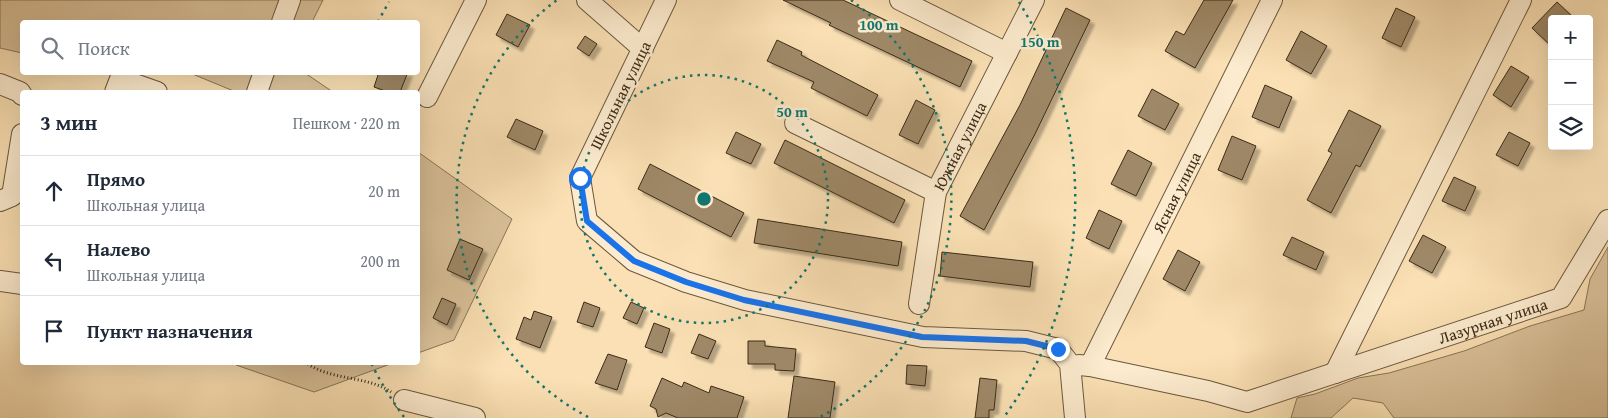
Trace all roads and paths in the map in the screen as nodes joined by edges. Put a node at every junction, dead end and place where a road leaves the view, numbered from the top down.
1 (290, 0) edge
2 (476, 0) edge
3 (587, 0) edge
4 (666, 0) edge
5 (900, 0) edge
6 (1034, 0) edge
7 (1272, 0) edge
8 (1521, 0) edge
9 (283, 20) edge
10 (643, 48) junction
11 (1007, 53) junction
12 (263, 75) edge
13 (0, 84) edge
14 (116, 90) edge
15 (151, 90) edge
16 (258, 90) edge
17 (20, 92) edge
18 (427, 97) dead end
19 (795, 123) dead end
20 (20, 146) edge
21 (936, 192) junction
22 (0, 201) edge
23 (1608, 220) edge
24 (0, 281) edge
25 (20, 284) edge
26 (919, 304) dead end
27 (1070, 364) junction
28 (311, 365) edge
29 (1090, 366) junction
30 (1336, 372) junction
31 (404, 400) joint
32 (475, 418) edge
33 (1075, 418) edge

1 - 9 street
2 - 18 street
3 - 10 street
4 - 10 street, Школьная улица
5 - 11 street
6 - 11 street, Южная улица
7 - 29 street, Ясная улица
8 - 30 street
10 - 27 street, Школьная улица
11 - 21 street, Южная улица
12 - 16 street
13 - 17 street
14 - 15 street
19 - 21 street
20 - 22 street
21 - 26 street, Южная улица
23 - 30 street, Лазурная улица
24 - 25 street
27 - 29 street
27 - 33 street
28 - 31 path
29 - 30 street, Лазурная улица
31 - 32 street

